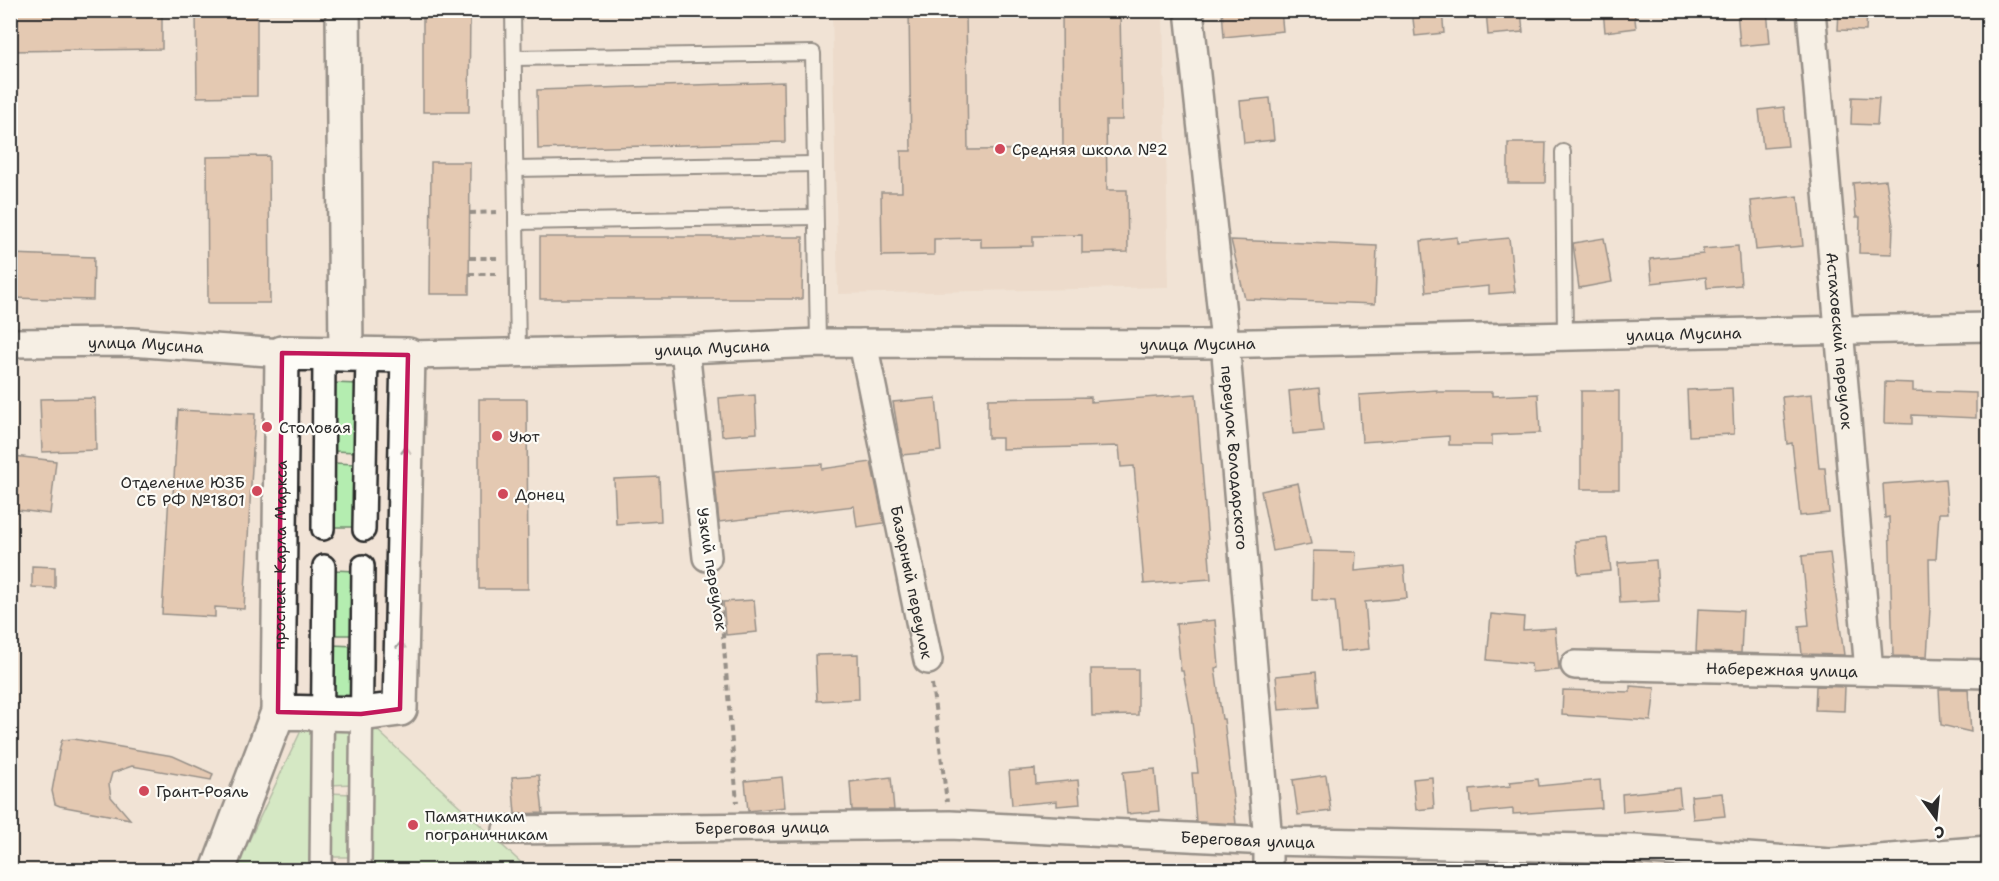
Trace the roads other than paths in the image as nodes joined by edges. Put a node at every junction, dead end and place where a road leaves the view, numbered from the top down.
1 (343, 10) edge
2 (513, 10) edge
3 (1189, 10) edge
4 (1811, 10) edge
5 (514, 58) junction
6 (1563, 152) dead end
7 (814, 164) junction
8 (515, 169) junction
9 (516, 217) junction
10 (815, 217) junction
11 (1989, 327) edge
12 (1838, 328) junction
13 (1565, 336) junction
14 (1225, 342) junction
15 (10, 343) edge
16 (818, 343) junction
17 (863, 344) junction
18 (685, 349) junction
19 (282, 353) junction
20 (518, 353) junction
21 (346, 354) junction
22 (408, 355) junction
23 (323, 529) dead end
24 (364, 530) dead end
25 (706, 557) road end
26 (324, 566) dead end
27 (363, 566) dead end
28 (928, 660) road end
29 (1575, 665) dead end
30 (1869, 671) junction
31 (1989, 674) edge
32 (278, 712) junction
33 (323, 714) junction
34 (361, 714) junction
35 (507, 830) dead end
36 (1268, 841) junction
37 (1989, 849) edge
38 (218, 870) edge
39 (321, 870) edge
40 (360, 870) edge
41 (1268, 870) edge

1 - 21 street
2 - 5 lane
3 - 14 street, переулок Володарского
4 - 12 street, Астаховский переулок
5 - 7 lane
5 - 8 lane
6 - 13 lane
7 - 8 lane
7 - 10 lane
8 - 9 lane
9 - 10 lane
9 - 20 lane
10 - 16 lane
11 - 12 street, улица Мусина
12 - 13 street, улица Мусина
12 - 30 street, Астаховский переулок
13 - 14 street, улица Мусина
14 - 17 street, улица Мусина
14 - 36 street, переулок Володарского
15 - 19 street, улица Мусина
16 - 17 street, улица Мусина
16 - 18 street, улица Мусина
17 - 28 street, Базарный переулок
18 - 20 street, улица Мусина
18 - 25 street, Узкий переулок
19 - 21 street
19 - 32 street, проспект Карла Маркса
20 - 22 street, улица Мусина
21 - 22 street
21 - 23 street
21 - 24 street
34 -> 22 street
26 - 33 street
27 - 34 street
29 - 30 street, Набережная улица
30 - 31 street, Набережная улица
32 - 33 street
32 - 38 street
33 - 34 street
33 - 39 street
34 - 40 street
35 - 36 street, Береговая улица
36 - 37 street, Береговая улица
36 - 41 street, переулок Володарского

